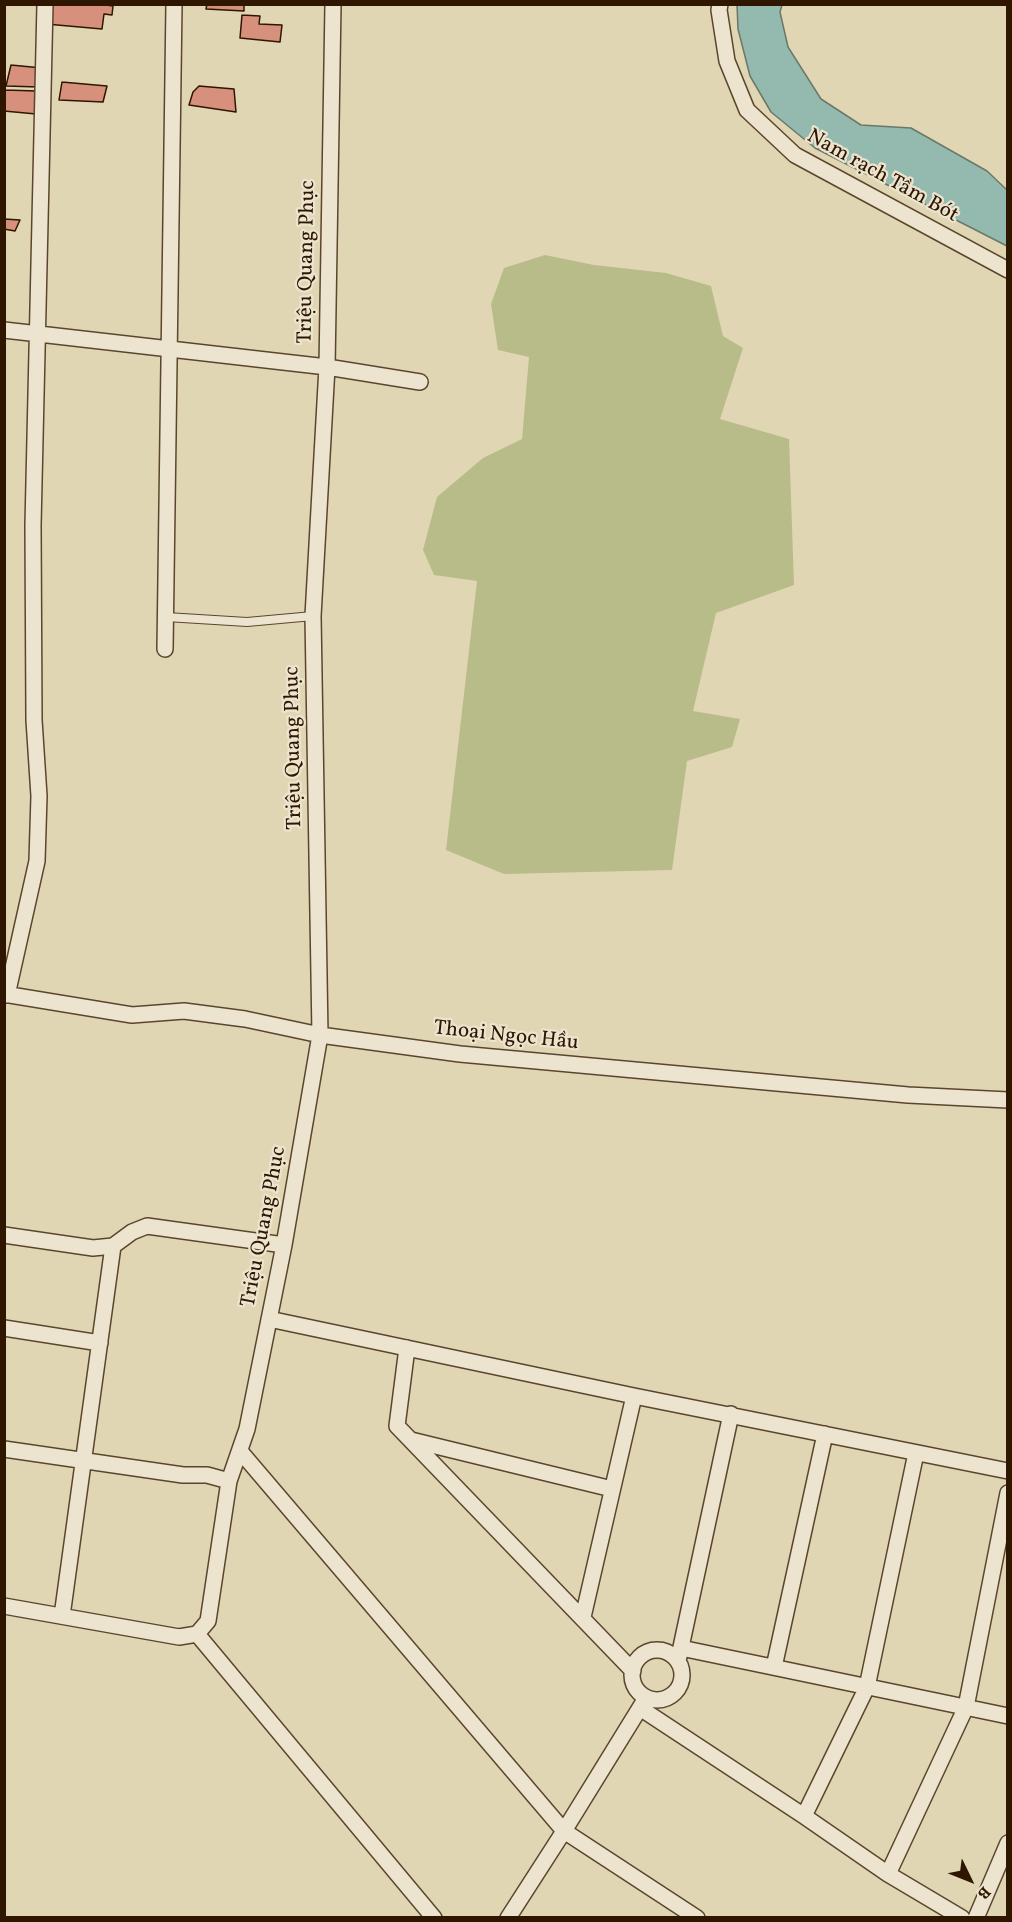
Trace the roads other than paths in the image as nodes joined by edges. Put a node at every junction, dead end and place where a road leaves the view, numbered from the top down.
1 (45, 4) edge
2 (174, 4) edge
3 (333, 4) edge
4 (720, 4) edge
5 (1008, 270) edge
6 (4, 330) edge
7 (37, 333) junction
8 (171, 350) junction
9 (327, 367) junction
10 (420, 382) dead end
11 (313, 616) junction
12 (166, 617) junction
13 (165, 649) dead end
14 (6, 994) edge
15 (321, 1035) junction
16 (1008, 1100) edge
17 (4, 1235) edge
18 (284, 1245) junction
19 (113, 1246) junction
20 (269, 1319) junction
21 (4, 1328) edge
22 (100, 1343) junction
23 (407, 1348) junction
24 (634, 1396) junction
25 (731, 1414) junction
26 (825, 1434) junction
27 (411, 1440) junction
28 (4, 1449) edge
29 (240, 1451) junction
30 (916, 1452) junction
31 (84, 1461) junction
32 (1008, 1471) edge
33 (229, 1481) junction
34 (612, 1489) junction
35 (1008, 1493) edge
36 (4, 1606) edge
37 (62, 1616) junction
38 (583, 1617) junction
39 (197, 1635) junction
40 (679, 1655) junction
41 (774, 1667) junction
42 (633, 1671) junction
43 (867, 1687) junction
44 (644, 1703) junction
45 (966, 1707) junction
46 (1008, 1716) edge
47 (804, 1816) junction
48 (564, 1831) junction
49 (1008, 1843) edge
50 (888, 1874) junction
51 (435, 1917) edge
52 (507, 1917) edge
53 (697, 1917) edge
54 (962, 1917) edge
55 (976, 1917) edge

1 - 7 street
2 - 8 street
3 - 9 street, Triệu Quang Phục
4 - 5 street, Nam rạch Tầm Bót
6 - 7 street
7 - 8 street
7 - 14 street
8 - 9 street
8 - 12 street
9 - 10 street
9 - 11 street, Triệu Quang Phục
11 - 12 lane
11 - 15 street, Triệu Quang Phục
12 - 13 street
14 - 15 street, Thoại Ngọc Hầu
15 - 16 street, Thoại Ngọc Hầu
15 - 18 street, Triệu Quang Phục
17 - 19 street
18 - 19 street
18 - 20 street, Triệu Quang Phục
19 - 22 street
20 - 23 street
20 - 29 street, Triệu Quang Phục
21 - 22 street
22 - 31 street
23 - 24 street
23 - 27 street
24 - 25 street
24 - 34 street
25 - 26 street
25 - 40 street
26 - 30 street
26 - 41 street
27 - 34 street
27 - 38 street
28 - 31 street
29 - 33 street, Triệu Quang Phục
29 - 48 street
30 - 32 street
30 - 43 street
31 - 33 street
31 - 37 street
33 - 39 street, Triệu Quang Phục
34 - 38 street
35 - 45 street
36 - 37 street
37 - 39 street
38 - 42 street
39 - 51 street
40 - 41 street
40 - 42 street
40 - 44 street
41 - 43 street
42 - 44 street
43 - 45 street
43 - 47 street
44 - 47 street
44 - 48 street
45 - 46 street
45 - 50 street
47 - 50 street
48 - 52 street
48 - 53 street
49 - 55 street
50 - 54 street

